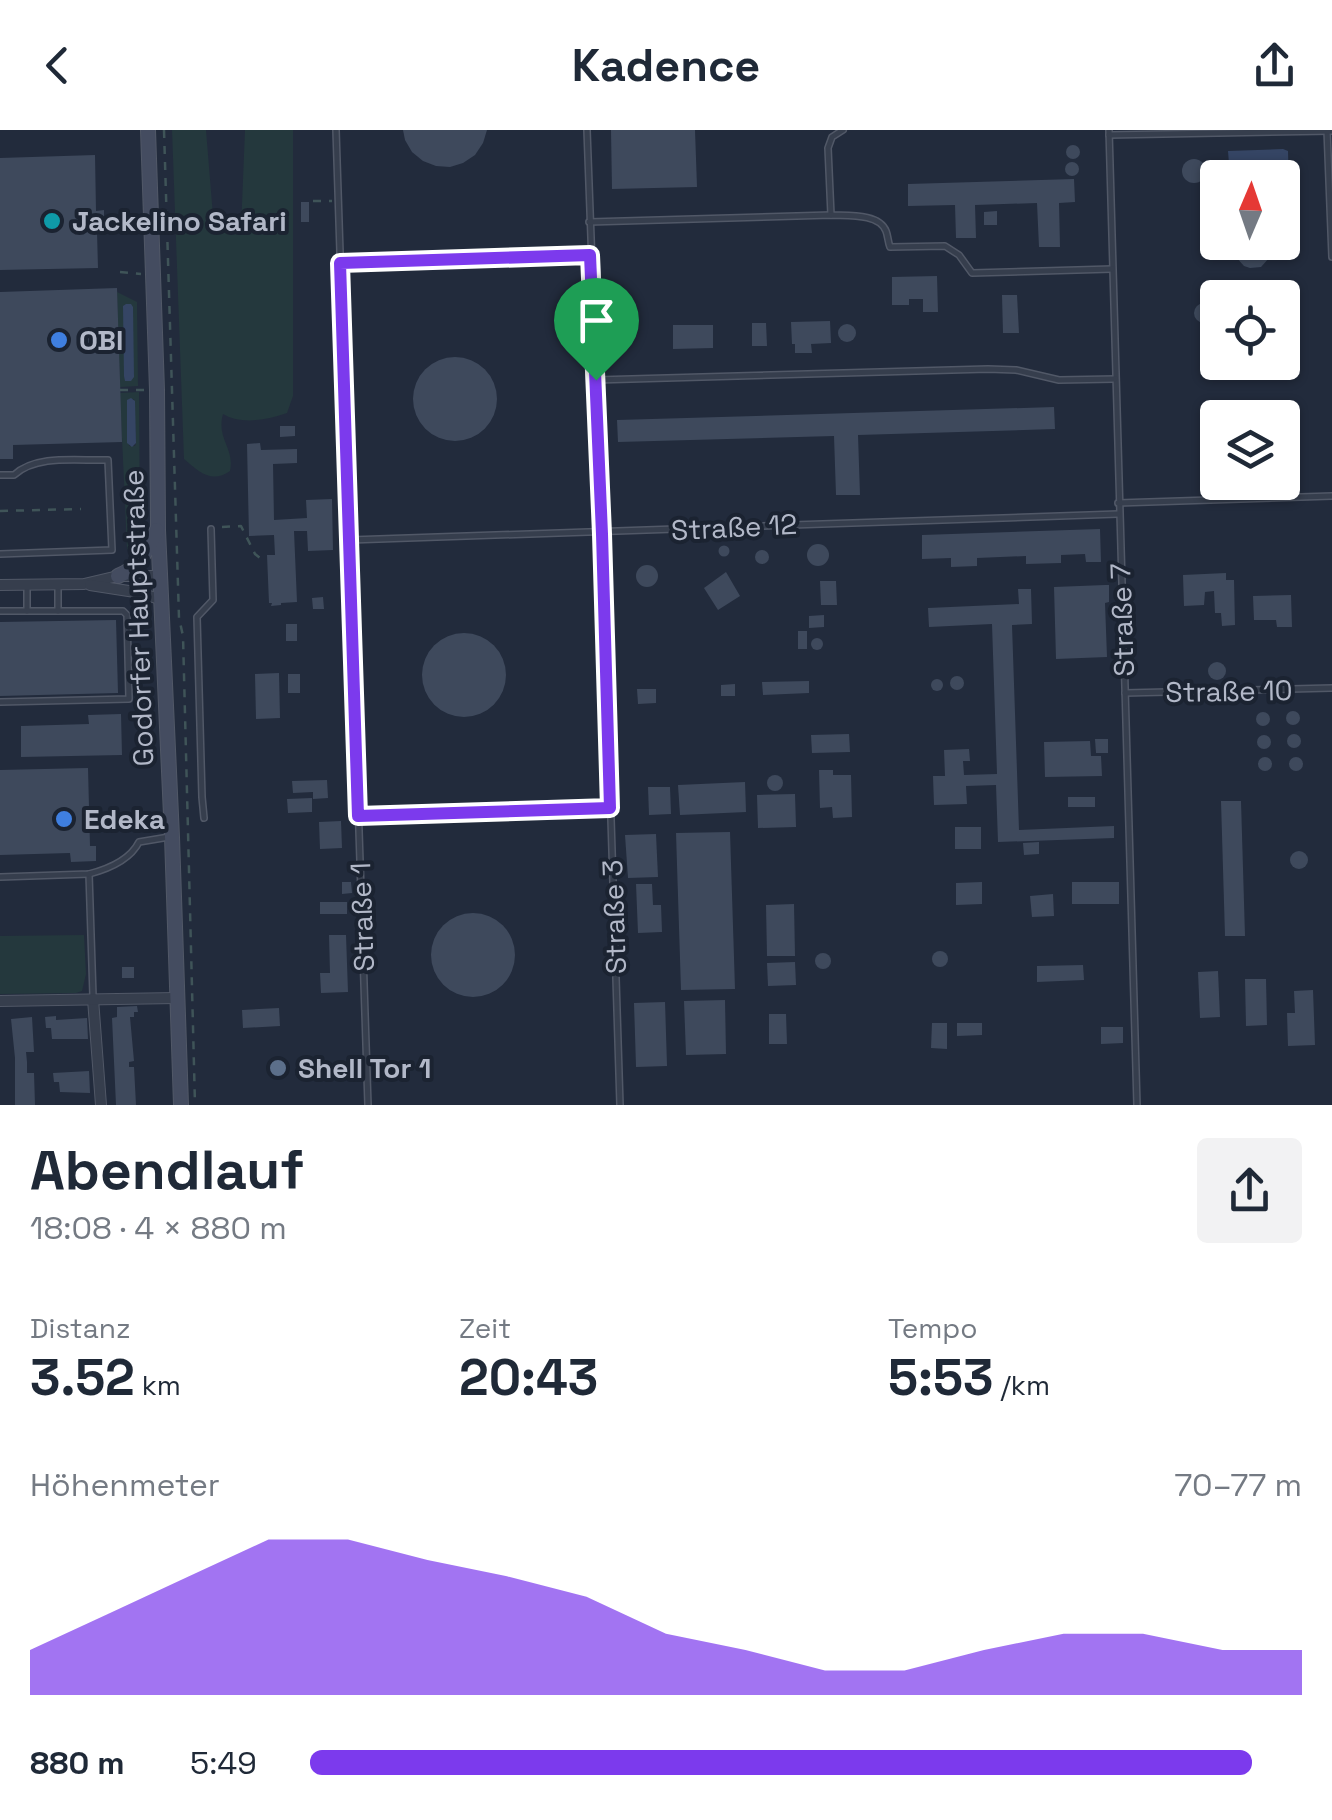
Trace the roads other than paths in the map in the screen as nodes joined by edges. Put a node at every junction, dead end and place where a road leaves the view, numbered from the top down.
1 (148, 130) edge
2 (336, 130) edge
3 (587, 130) edge
4 (826, 130) edge
5 (843, 130) edge
6 (1329, 130) edge
7 (1109, 133) edge
8 (832, 138) junction
9 (832, 214) junction
10 (589, 222) junction
11 (590, 255) junction
12 (1332, 256) edge
13 (340, 263) junction
14 (1112, 268) junction
15 (1115, 379) junction
16 (596, 380) junction
17 (0, 475) edge
18 (1332, 496) edge
19 (1118, 503) junction
20 (1118, 514) junction
21 (211, 529) road end
22 (158, 530) junction
23 (602, 534) junction
24 (350, 540) junction
25 (0, 554) edge
26 (118, 576) junction
27 (160, 576) junction
28 (27, 584) junction
29 (58, 584) junction
30 (84, 584) junction
31 (0, 585) edge
32 (160, 599) junction
33 (0, 611) edge
34 (28, 611) junction
35 (58, 611) junction
36 (1332, 688) edge
37 (1125, 693) junction
38 (0, 702) edge
39 (610, 808) junction
40 (358, 816) junction
41 (204, 818) dead end
42 (172, 837) junction
43 (88, 874) junction
44 (0, 877) edge
45 (93, 998) junction
46 (176, 998) junction
47 (0, 1002) edge
48 (101, 1105) edge
49 (180, 1105) edge
50 (368, 1105) edge
51 (620, 1105) edge
52 (1137, 1105) edge

1 - 22 main road, Godorfer Hauptstraße
2 - 13 lane, Straße 1
3 - 10 lane, Straße 3
4 - 8 lane
5 - 8 lane
6 - 7 lane
6 - 12 lane
7 - 14 lane, Straße 7
8 - 9 lane
9 - 10 lane
9 - 14 lane
10 - 11 lane, Straße 3
11 - 13 lane
11 - 16 lane, Straße 3
13 - 24 lane, Straße 1
14 - 15 lane, Straße 7
15 - 16 lane
15 - 19 lane, Straße 7
16 - 23 lane, Straße 3
17 - 25 lane
18 - 19 lane
19 - 20 lane, Straße 7
20 - 23 lane, Straße 12
20 - 37 lane, Straße 7
21 - 41 lane
22 - 26 main road
22 - 27 main road, Godorfer Hauptstraße
23 - 24 lane, Straße 12
23 - 39 lane, Straße 3
24 - 40 lane, Straße 1
26 - 27 street
26 - 30 street
27 - 32 main road, Godorfer Hauptstraße
28 - 29 street
28 - 31 street
28 - 34 lane
29 - 30 street
29 - 35 lane
30 - 32 street
32 - 42 main road, Godorfer Hauptstraße
33 - 34 lane
34 - 35 lane
35 - 38 lane
36 - 37 lane, Straße 10
37 - 52 lane, Straße 7
39 - 40 lane
39 - 51 lane, Straße 3
40 - 50 lane, Straße 1
42 - 43 lane
42 - 46 main road, Godorfer Hauptstraße
43 - 44 lane
43 - 45 lane
45 - 46 street
45 - 47 street
45 - 48 street
46 - 49 main road, Godorfer Hauptstraße

